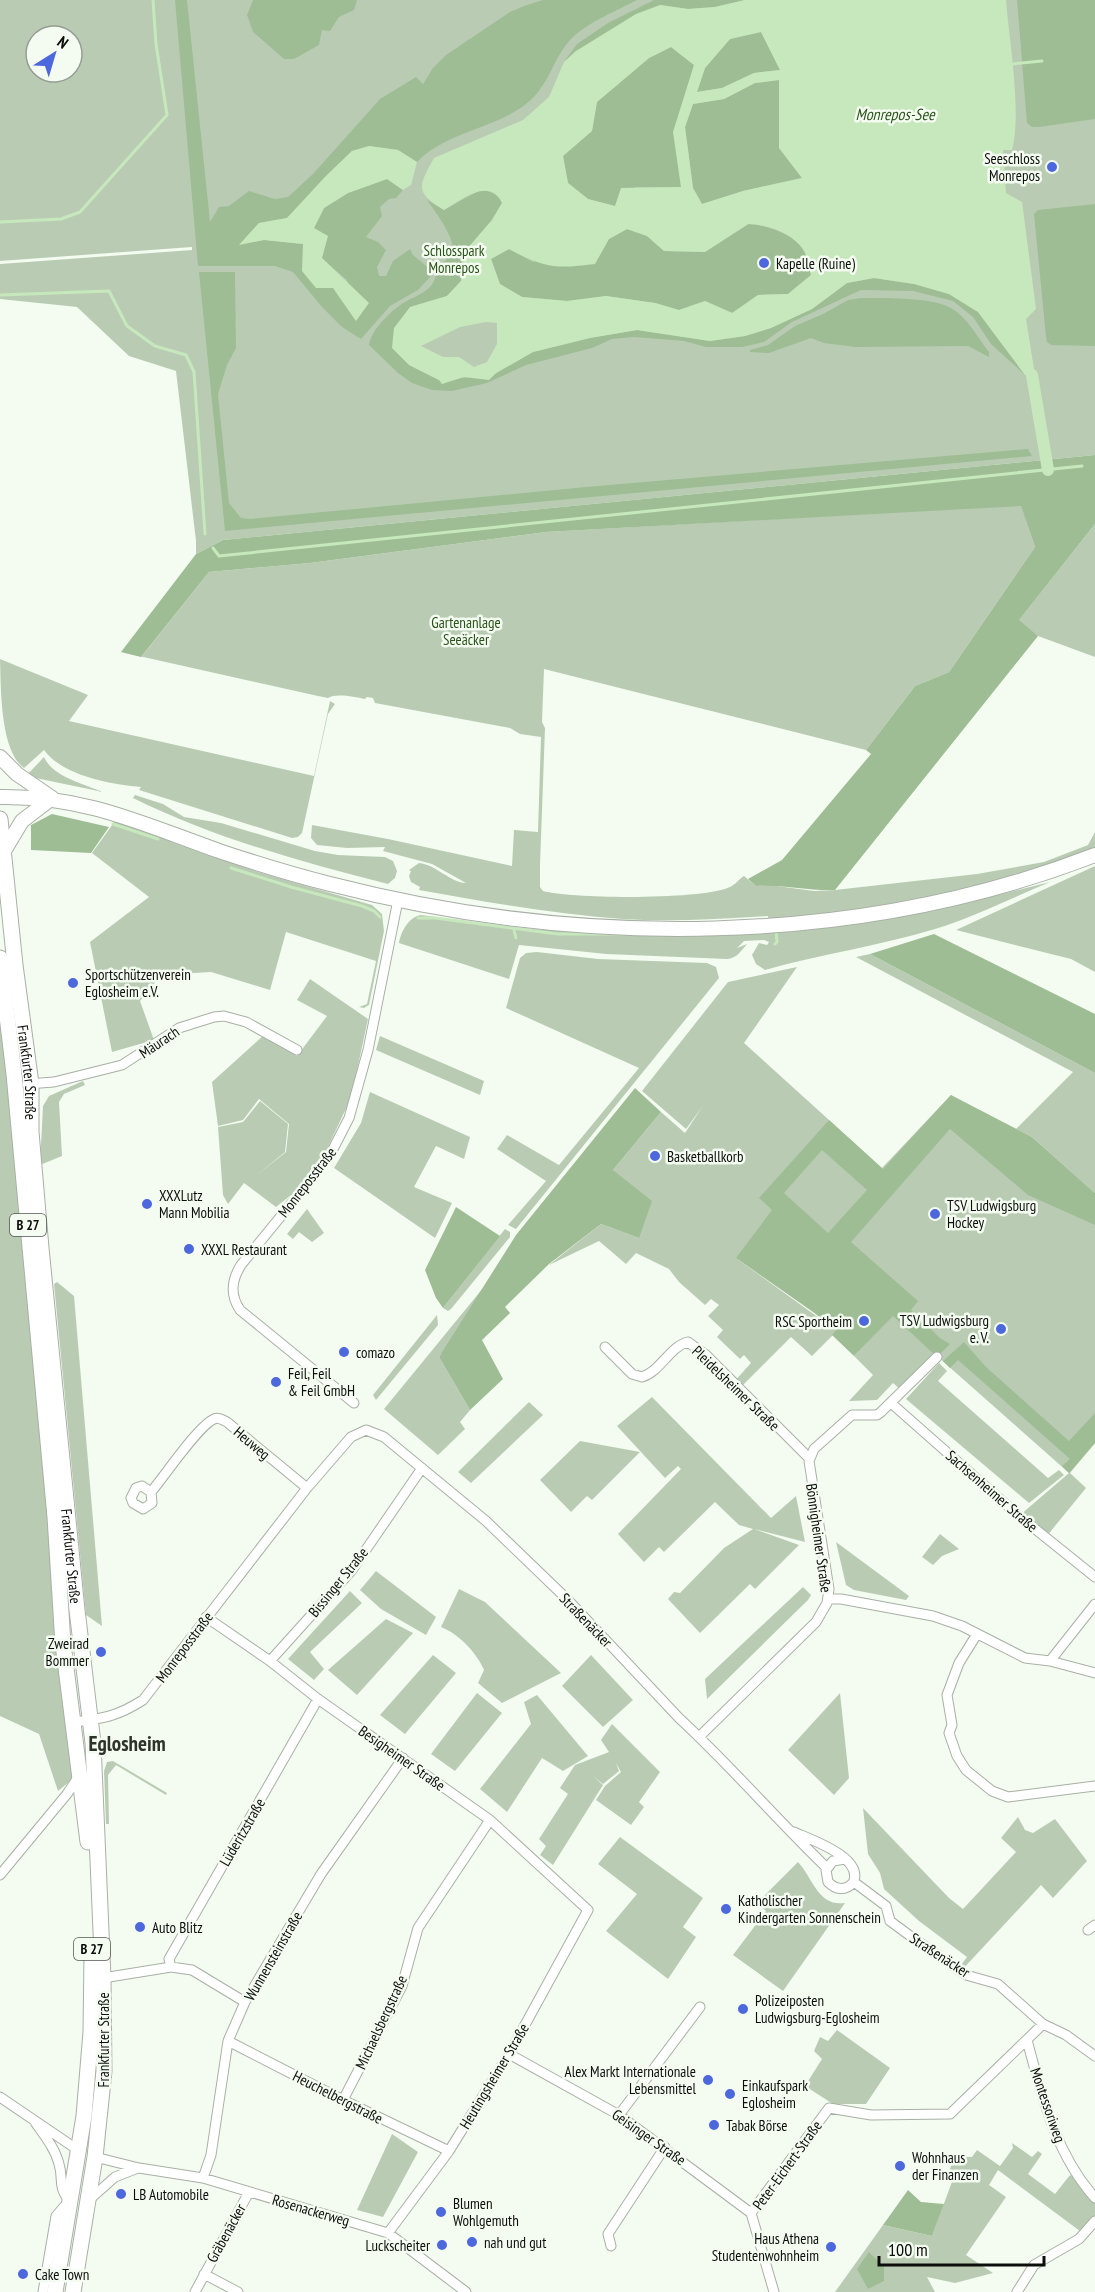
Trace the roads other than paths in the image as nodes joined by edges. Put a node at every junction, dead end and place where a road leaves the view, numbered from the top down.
1 (0, 757) edge
2 (0, 797) edge
3 (52, 798) junction
4 (0, 819) edge
5 (4, 851) junction
6 (1095, 855) edge
7 (398, 900) junction
8 (0, 958) edge
9 (297, 1050) dead end
10 (23, 1085) junction
11 (605, 1347) dead end
12 (937, 1357) dead end
13 (354, 1403) dead end
14 (891, 1403) junction
15 (366, 1430) joint
16 (810, 1459) junction
17 (422, 1468) junction
18 (307, 1488) junction
19 (152, 1492) dead end
20 (1095, 1576) edge
21 (828, 1599) junction
22 (1095, 1604) edge
23 (206, 1617) junction
24 (977, 1634) junction
25 (270, 1661) junction
26 (1050, 1661) junction
27 (1095, 1672) edge
28 (318, 1699) junction
29 (90, 1720) junction
30 (74, 1722) junction
31 (700, 1736) junction
32 (403, 1758) junction
33 (80, 1773) junction
34 (1095, 1786) edge
35 (490, 1820) junction
36 (789, 1830) junction
37 (845, 1859) junction
38 (827, 1868) junction
39 (0, 1875) edge
40 (854, 1882) junction
41 (588, 1910) joint
42 (171, 1966) junction
43 (103, 1978) junction
44 (245, 2002) junction
45 (700, 2007) dead end
46 (1043, 2024) junction
47 (1027, 2040) junction
48 (228, 2041) junction
49 (509, 2054) junction
50 (1095, 2056) edge
51 (0, 2097) edge
52 (343, 2100) junction
53 (619, 2115) junction
54 (35, 2122) junction
55 (665, 2147) junction
56 (78, 2151) junction
57 (449, 2151) junction
58 (95, 2157) junction
59 (139, 2168) junction
60 (203, 2178) junction
61 (249, 2192) junction
62 (1095, 2198) edge
63 (89, 2200) junction
64 (69, 2201) junction
65 (751, 2213) junction
66 (1095, 2221) edge
67 (388, 2233) junction
68 (610, 2246) dead end
69 (204, 2274) junction
70 (43, 2292) edge
71 (55, 2292) edge
72 (73, 2292) edge
73 (195, 2292) edge
74 (238, 2292) edge
75 (466, 2292) edge
76 (774, 2292) edge
77 (1017, 2292) edge

1 - 3 main road
2 - 3 main road
3 - 5 main road
3 - 7 main road
4 - 5 main road, Frankfurter Straße / B 27
5 - 10 main road, Frankfurter Straße / B 27
6 - 7 main road
7 - 13 street, Monreposstraße
8 - 10 main road, Frankfurter Straße / B 27
9 - 10 street, Mäurach
10 - 29 main road, Frankfurter Straße / B 27
10 - 30 main road, Frankfurter Straße / B 27
11 - 16 street, Pleidelsheimer Straße
12 - 14 street
14 - 16 street
14 - 20 street, Sachsenheimer Straße
15 - 17 street, Straßenäcker
15 - 18 street, Monreposstraße
16 - 21 street, Bönnigheimer Straße
17 - 25 street, Bissinger Straße
17 - 31 street, Straßenäcker
18 - 19 street, Heuweg
18 - 23 street, Monreposstraße
21 - 24 street
21 - 31 street, Bönnigheimer Straße
22 - 26 street
23 - 25 street, Besigheimer Straße
23 - 29 street, Monreposstraße
24 - 26 street
24 - 34 street
25 - 28 street, Besigheimer Straße
26 - 27 street
28 - 32 street, Besigheimer Straße
28 - 42 street, Lüderitzstraße
29 - 30 street, Monreposstraße
29 - 43 main road, Frankfurter Straße / B 27
30 - 33 main road, Frankfurter Straße / B 27
31 - 36 street, Straßenäcker
32 - 35 street, Besigheimer Straße
32 - 44 street, Wunnensteinstraße
33 - 39 street
33 - 56 main road, Frankfurter Straße / B 27
35 - 41 street, Besigheimer Straße
35 - 52 street, Michaelsbergstraße
36 - 37 street, Straßenäcker
36 - 38 street, Straßenäcker
37 - 38 street
37 - 40 street
38 - 40 street, Straßenäcker
40 - 46 street, Straßenäcker
41 - 49 street, Heutingsheimer Straße
42 - 43 street
42 - 44 street
43 - 58 main road, Frankfurter Straße / B 27
44 - 48 street, Wunnensteinstraße
45 - 53 street
46 - 47 street, Peter-Eichert-Straße
46 - 50 street, Straßenäcker
47 - 62 street, Montessoriweg
47 - 65 street, Peter-Eichert-Straße
48 - 52 street, Heuchelbergstraße
48 - 60 street, Wunnensteinstraße
49 - 53 street, Geisinger Straße
49 - 57 street, Heutingsheimer Straße
51 - 54 street
52 - 57 street, Heuchelbergstraße
53 - 55 street, Geisinger Straße
54 - 56 street
54 - 64 street
55 - 65 street, Geisinger Straße
55 - 68 street
56 - 64 main road, Frankfurter Straße / B 27
57 - 67 street, Heutingsheimer Straße
58 - 59 street, Rosenackerweg
58 - 63 main road, Frankfurter Straße / B 27
59 - 60 street, Rosenackerweg
59 - 63 street
60 - 61 street, Rosenackerweg
61 - 67 street, Rosenackerweg
61 - 69 street, Gräbenäcker
63 - 72 main road, Frankfurter Straße / B 27
64 - 70 street, Frankfurter Straße
64 - 71 main road, Frankfurter Straße / B 27
65 - 76 street, Peter-Eichert-Straße
66 - 77 street
67 - 75 street, Rosenackerweg
69 - 73 street, Gräbenäcker
69 - 74 street, Gräbenäcker

